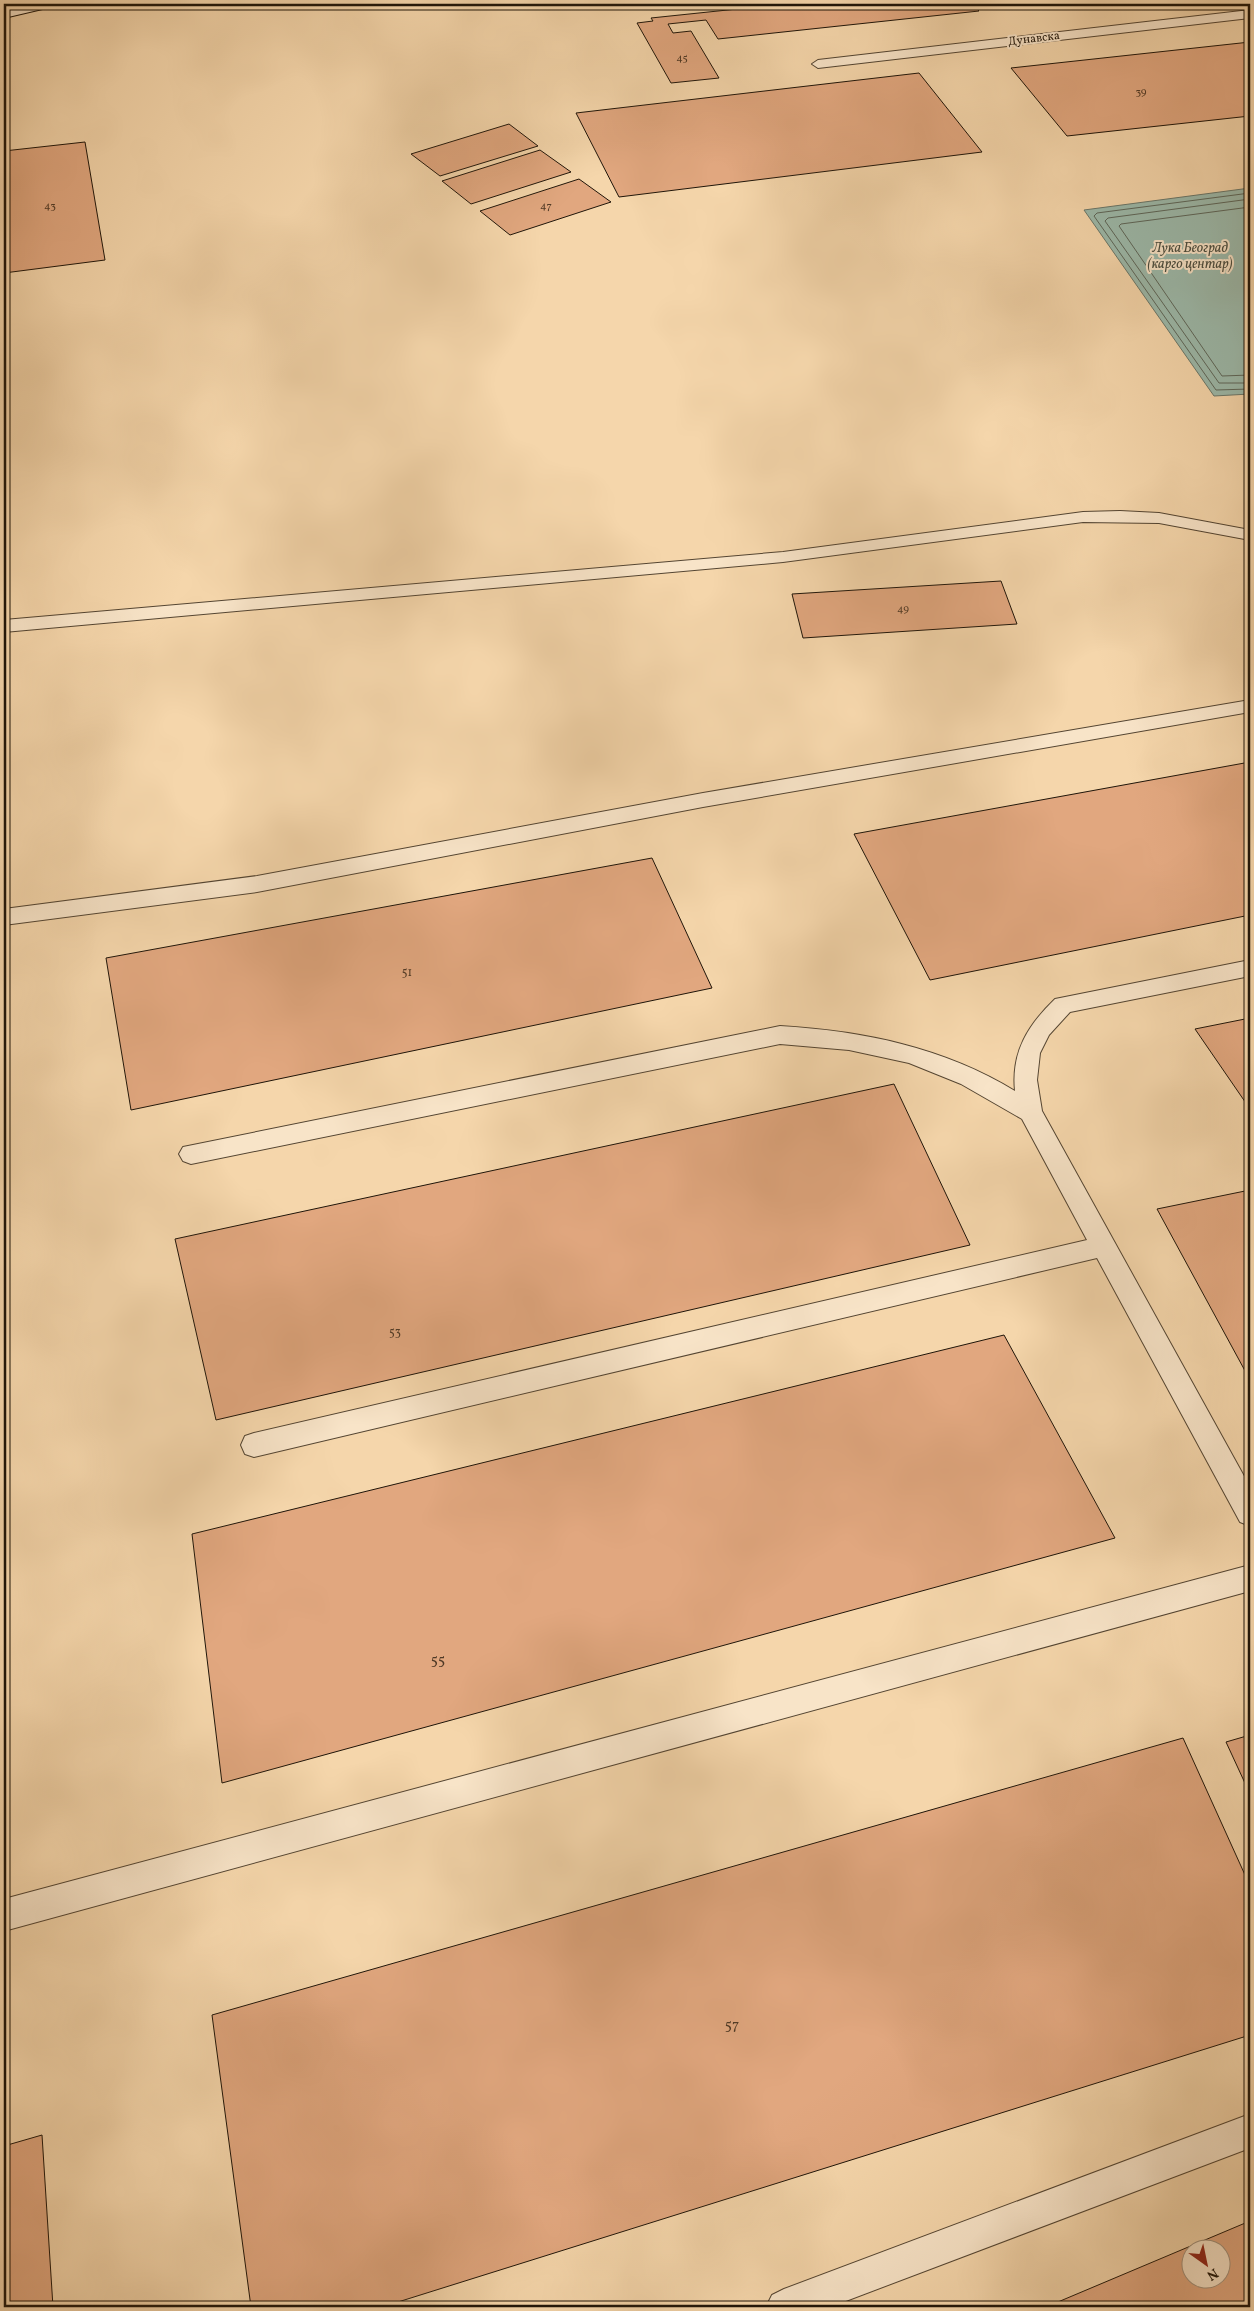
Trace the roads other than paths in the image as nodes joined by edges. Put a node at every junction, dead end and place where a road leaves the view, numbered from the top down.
1 (46, 4) edge
2 (4, 14) edge
3 (1250, 14) edge
4 (818, 64) dead end
5 (1250, 535) edge
6 (4, 626) edge
7 (1250, 706) edge
8 (4, 917) edge
9 (1250, 968) edge
10 (1030, 1112) junction
11 (191, 1154) dead end
12 (1104, 1246) junction
13 (254, 1445) dead end
14 (1250, 1513) edge
15 (1250, 1578) edge
16 (4, 1915) edge
17 (1250, 2131) edge
18 (784, 2307) edge

1 - 2 main road
3 - 4 lane, Дунавска
5 - 6 lane
7 - 8 lane
9 - 10 lane
10 - 11 lane
10 - 12 lane
12 - 13 lane
12 - 14 lane
15 - 16 lane
17 - 18 lane

